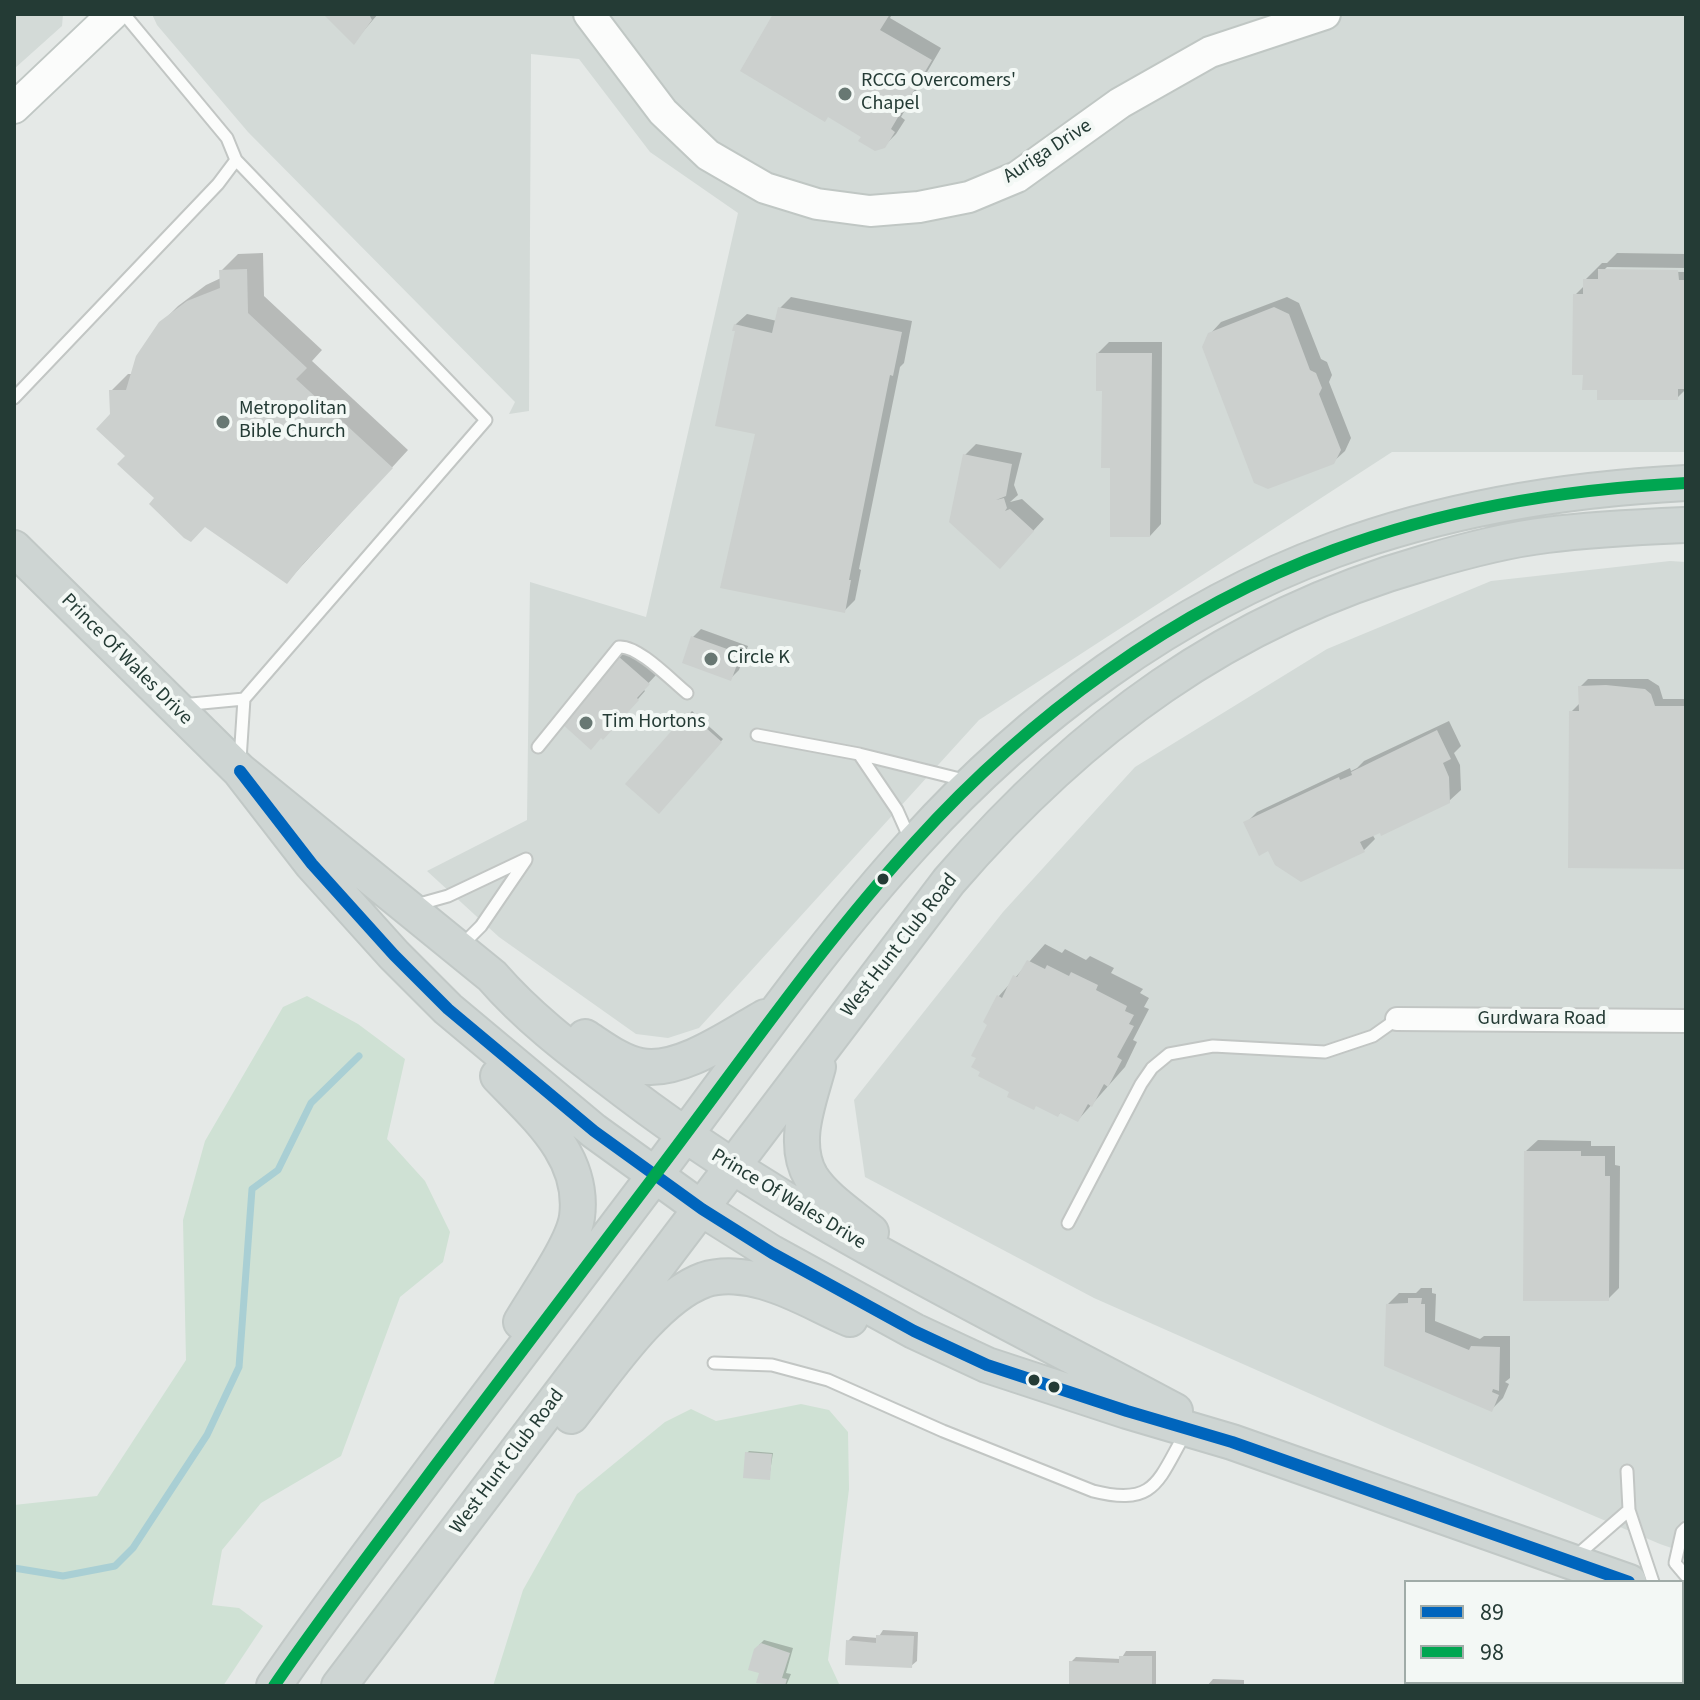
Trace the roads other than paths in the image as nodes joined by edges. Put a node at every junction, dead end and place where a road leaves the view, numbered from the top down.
1 (113, 14) edge
2 (124, 14) edge
3 (589, 14) edge
4 (1325, 14) edge
5 (14, 108) edge
6 (236, 160) junction
7 (14, 398) edge
8 (1686, 483) edge
9 (1686, 525) edge
10 (14, 548) edge
11 (687, 693) dead end
12 (244, 699) junction
13 (171, 705) junction
14 (757, 735) dead end
15 (538, 747) dead end
16 (859, 754) junction
17 (240, 771) junction
18 (972, 782) junction
19 (912, 844) junction
20 (407, 907) junction
21 (458, 949) junction
22 (402, 964) junction
23 (492, 976) junction
24 (448, 1009) junction
25 (776, 1011) junction
26 (1397, 1019) joint
27 (1686, 1021) edge
28 (824, 1044) junction
29 (684, 1136) junction
30 (733, 1168) junction
31 (655, 1175) junction
32 (702, 1209) junction
33 (1068, 1223) dead end
34 (919, 1275) junction
35 (714, 1363) dead end
36 (987, 1365) junction
37 (1188, 1429) junction
38 (1232, 1442) junction
39 (441, 1459) junction
40 (1627, 1471) dead end
41 (1629, 1510) junction
42 (1686, 1528) edge
43 (1569, 1561) junction
44 (1686, 1576) edge
45 (1623, 1580) edge
46 (1652, 1580) edge
47 (370, 1643) junction
48 (274, 1686) edge
49 (339, 1686) edge

1 - 5 street
2 - 6 lane
3 - 4 street, Auriga Drive
6 - 7 lane
6 - 12 lane
8 - 18 main road
9 - 28 main road, West Hunt Club Road
10 - 13 main road, Prince Of Wales Drive
11 - 15 lane
12 - 13 lane
12 - 17 lane
13 - 17 main road, Prince Of Wales Drive
14 - 16 lane
16 - 18 lane
16 - 19 lane
17 - 20 main road, Prince Of Wales Drive
17 - 22 main road, Prince Of Wales Drive
18 - 19 main road
19 - 25 main road
20 - 21 main road, Prince Of Wales Drive
20 - 21 lane
21 - 22 main road
21 - 23 main road, Prince Of Wales Drive
22 - 24 main road, Prince Of Wales Drive
23 - 25 main road
23 - 29 main road, Prince Of Wales Drive
24 - 31 main road, Prince Of Wales Drive
24 - 39 main road
25 - 29 main road
26 - 27 street, Gurdwara Road
26 - 33 lane
28 - 30 main road, West Hunt Club Road
28 - 34 main road
29 - 30 main road, Prince Of Wales Drive
29 - 31 main road
30 - 32 main road, West Hunt Club Road
30 - 34 main road, Prince Of Wales Drive
31 - 32 main road, Prince Of Wales Drive
31 - 39 main road
32 - 36 main road, Prince Of Wales Drive
32 - 47 main road, West Hunt Club Road
34 - 38 main road, Prince Of Wales Drive
35 - 37 lane
36 - 37 main road, Prince Of Wales Drive
36 - 47 main road
37 - 38 main road, Prince Of Wales Drive
38 - 43 main road, Prince Of Wales Drive
39 - 48 main road
40 - 41 lane
41 - 43 lane
41 - 46 lane
42 - 44 lane
43 - 45 main road, Prince Of Wales Drive
47 - 49 main road, West Hunt Club Road

